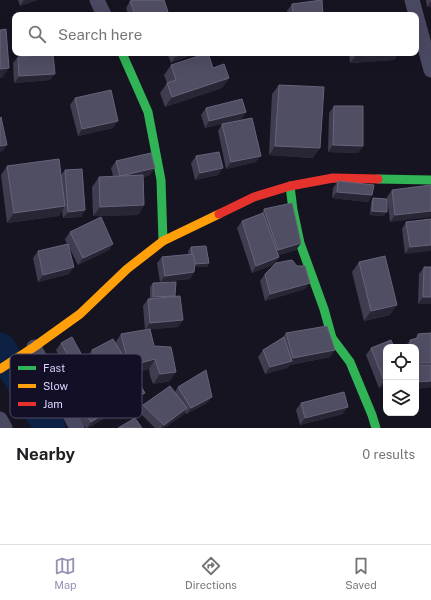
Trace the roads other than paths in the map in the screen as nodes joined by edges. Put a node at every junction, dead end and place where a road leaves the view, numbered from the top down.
1 (97, 0) edge
2 (412, 0) edge
3 (103, 12) edge
4 (415, 12) edge
5 (419, 26) edge
6 (123, 56) edge
7 (431, 70) edge
8 (431, 180) edge
9 (290, 186) junction
10 (163, 240) junction
11 (31, 349) junction
12 (23, 354) edge
13 (34, 354) edge
14 (10, 363) edge
15 (0, 369) edge
16 (71, 418) edge
17 (0, 420) edge
18 (5, 428) edge
19 (77, 428) edge
20 (376, 428) edge

1 - 3 street
2 - 4 street
5 - 7 street
6 - 10 main road
8 - 9 main road
9 - 10 main road
9 - 20 main road
10 - 11 main road
11 - 12 main road
11 - 13 street
14 - 15 main road
16 - 19 street
17 - 18 street

